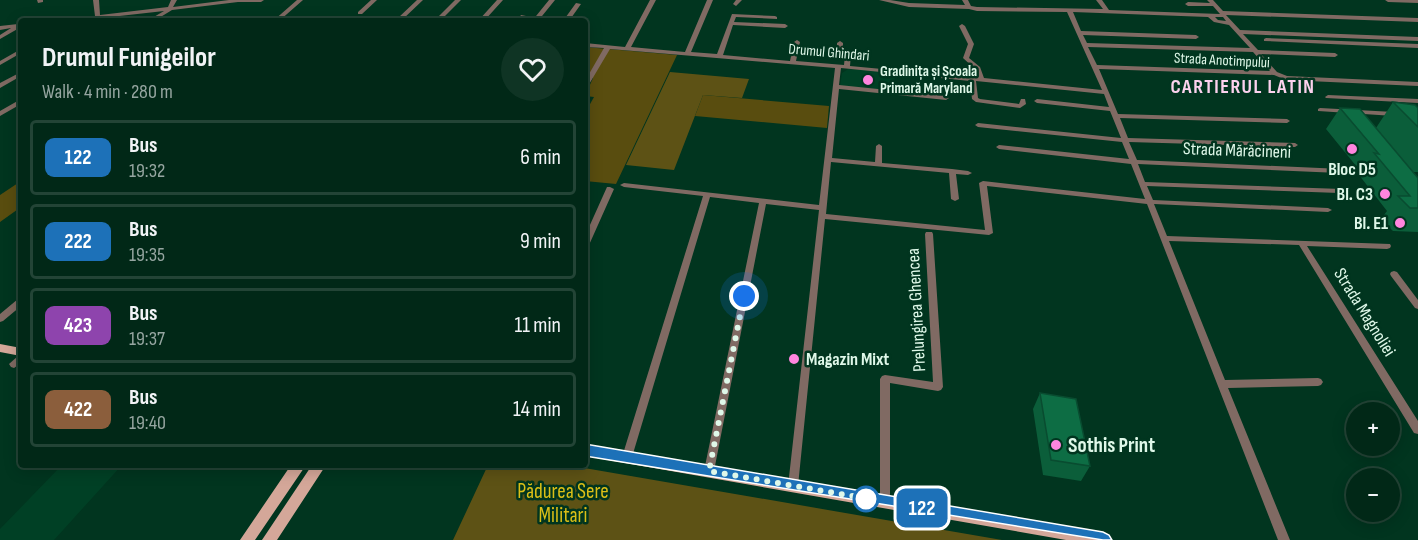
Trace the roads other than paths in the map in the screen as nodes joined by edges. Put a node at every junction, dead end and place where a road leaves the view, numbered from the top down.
1 (96, 0) edge
2 (174, 0) edge
3 (261, 0) edge
4 (300, 0) edge
5 (374, 0) edge
6 (420, 0) edge
7 (458, 0) edge
8 (500, 0) edge
9 (552, 0) edge
10 (653, 0) edge
11 (710, 0) edge
12 (883, 0) edge
13 (965, 0) edge
14 (994, 0) edge
15 (1034, 0) edge
16 (1099, 0) edge
17 (1388, 0) edge
18 (234, 1) edge
19 (1418, 1) edge
20 (1212, 2) edge
21 (578, 4) dead end
22 (1188, 4) dead end
23 (971, 8) junction
24 (169, 10) junction
25 (1001, 10) junction
26 (1042, 10) junction
27 (1106, 11) junction
28 (1070, 12) junction
29 (360, 13) dead end
30 (124, 14) junction
31 (1224, 14) junction
32 (1209, 15) junction
33 (98, 17) junction
34 (92, 18) edge
35 (117, 18) edge
36 (155, 18) edge
37 (279, 18) edge
38 (401, 18) edge
39 (440, 18) edge
40 (484, 18) edge
41 (537, 18) edge
42 (568, 18) edge
43 (775, 18) dead end
44 (1418, 20) edge
45 (731, 23) junction
46 (1233, 24) junction
47 (18, 26) edge
48 (785, 26) dead end
49 (962, 26) dead end
50 (18, 27) edge
51 (0, 28) edge
52 (1240, 32) junction
53 (1080, 33) junction
54 (0, 37) edge
55 (1196, 37) dead end
56 (1418, 39) edge
57 (1266, 40) dead end
58 (797, 42) dead end
59 (840, 43) dead end
60 (588, 45) edge
61 (1085, 45) junction
62 (1418, 46) edge
63 (608, 47) junction
64 (627, 49) junction
65 (1256, 51) junction
66 (18, 53) edge
67 (687, 54) junction
68 (1335, 55) dead end
69 (719, 57) junction
70 (793, 62) junction
71 (0, 63) edge
72 (843, 67) junction
73 (1095, 68) junction
74 (1275, 73) junction
75 (18, 76) edge
76 (973, 79) junction
77 (982, 80) junction
78 (588, 81) edge
79 (1418, 84) edge
80 (0, 86) edge
81 (836, 87) junction
82 (1106, 92) junction
83 (946, 98) dead end
84 (1328, 98) dead end
85 (1023, 100) dead end
86 (1037, 101) dead end
87 (1418, 101) edge
88 (18, 103) edge
89 (1320, 110) dead end
90 (1114, 112) junction
91 (0, 114) edge
92 (1401, 114) edge
93 (1287, 121) dead end
94 (978, 126) dead end
95 (1125, 140) junction
96 (1295, 145) dead end
97 (879, 146) dead end
98 (999, 147) dead end
99 (828, 160) junction
100 (1133, 162) junction
101 (878, 165) junction
102 (952, 171) junction
103 (1339, 171) dead end
104 (968, 173) dead end
105 (1142, 184) junction
106 (624, 185) dead end
107 (610, 189) dead end
108 (1339, 191) dead end
109 (707, 195) junction
110 (955, 199) dead end
111 (763, 201) junction
112 (1149, 202) junction
113 (1328, 210) dead end
114 (823, 212) junction
115 (930, 234) dead end
116 (588, 238) edge
117 (1163, 238) junction
118 (1302, 244) junction
119 (1387, 246) dead end
120 (1394, 274) dead end
121 (18, 304) edge
122 (1418, 306) edge
123 (0, 319) edge
124 (0, 348) edge
125 (18, 354) edge
126 (1318, 382) dead end
127 (1222, 384) junction
128 (1418, 430) edge
129 (588, 450) edge
130 (627, 457) junction
131 (297, 468) edge
132 (317, 468) edge
133 (709, 471) junction
134 (793, 486) junction
135 (885, 502) junction
136 (247, 540) edge
137 (269, 540) edge
138 (1104, 540) edge
139 (1284, 540) edge

1 - 33 street
2 - 24 street
3 - 18 street
4 - 37 street
5 - 29 street
6 - 38 street
7 - 39 street
8 - 40 street
9 - 41 street
10 - 64 street
11 - 67 street
12 - 23 street
13 - 23 street
14 - 25 street
15 - 26 street
16 - 27 street
17 - 19 street
18 - 24 street
20 - 22 street
20 - 31 street
21 - 42 street
23 - 25 street
24 - 30 street
24 - 36 street
25 - 26 street
26 - 28 street
27 - 28 street
27 - 32 street
28 - 53 street
30 - 33 street
30 - 35 street
31 - 32 street
31 - 44 street
31 - 46 street
32 - 46 street
33 - 34 street
43 - 45 street
45 - 48 street
45 - 69 street
46 - 52 street
47 - 51 street
49 - 77 street
50 - 54 street
52 - 56 street
52 - 65 street
53 - 55 street
53 - 61 street
57 - 62 street
58 - 70 street
59 - 72 street
60 - 63 street, Drumul Ghindari
61 - 65 street
61 - 73 street
63 - 64 street, Drumul Ghindari
63 - 78 street
64 - 67 street, Drumul Ghindari
65 - 68 street
65 - 74 street
66 - 71 street
67 - 69 street, Drumul Ghindari
69 - 70 street, Drumul Ghindari
70 - 72 street, Drumul Ghindari
72 - 76 street, Drumul Ghindari
72 - 81 street
73 - 74 street, Strada Anotimpului
73 - 82 street
74 - 79 street, Strada Anotimpului
75 - 80 street
76 - 77 street, Drumul Ghindari
76 - 85 street
77 - 82 street, Drumul Ghindari
81 - 83 street
81 - 99 street
82 - 90 street
84 - 87 street
86 - 90 street
88 - 91 street
89 - 92 street
90 - 93 street
90 - 95 street
94 - 95 street, Strada Mărăcineni
95 - 96 street, Strada Mărăcineni
95 - 100 street
97 - 101 street
98 - 100 street, Strada Mărăcineni
99 - 101 street
99 - 114 street
100 - 103 street, Strada Mărăcineni
100 - 105 street
101 - 102 street
102 - 104 street
102 - 110 street
105 - 108 street, Strada Mărăcineni
105 - 112 street
106 - 109 street
107 - 116 street
109 - 111 street
109 - 130 street
111 - 114 street
111 - 133 street
112 - 113 street
112 - 114 street
112 - 117 street
114 - 134 street
115 - 135 street, Prelungirea Ghencea
117 - 118 street, Strada Magnoliei
117 - 127 street
118 - 119 street, Strada Magnoliei
118 - 128 street, Strada Magnoliei
120 - 122 street
121 - 123 street
124 - 125 main road
126 - 127 street
127 - 139 street
129 - 130 main road
130 - 133 main road
131 - 136 main road
132 - 137 main road
133 - 134 main road
134 - 135 main road
135 - 138 main road

